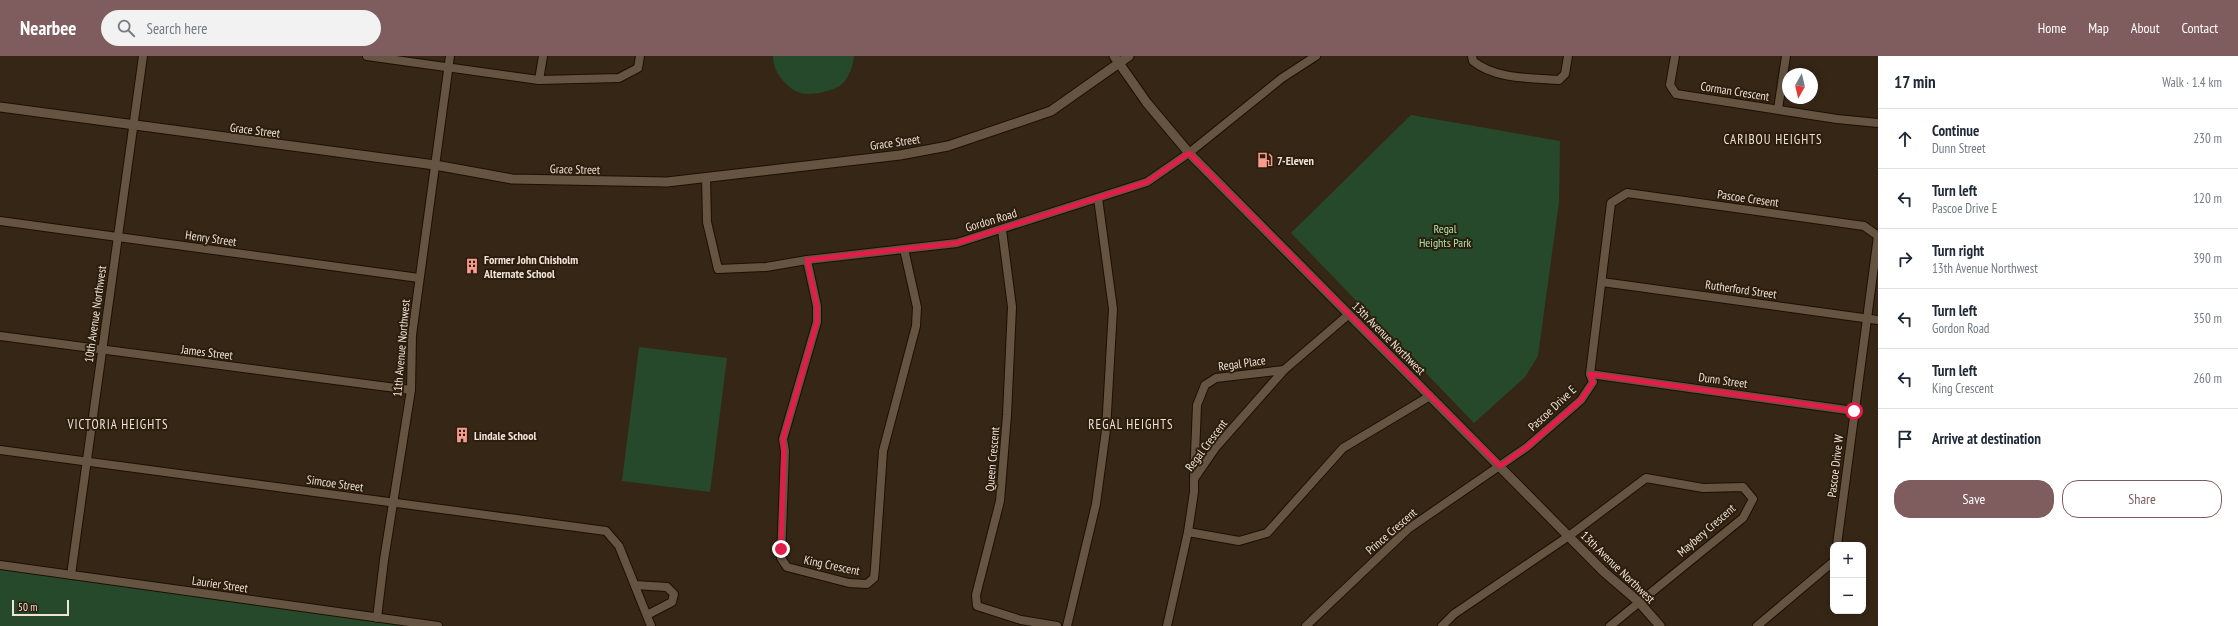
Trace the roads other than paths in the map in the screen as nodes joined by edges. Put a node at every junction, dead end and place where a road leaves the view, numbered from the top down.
1 (143, 56) edge
2 (367, 56) edge
3 (450, 56) edge
4 (543, 56) edge
5 (640, 56) edge
6 (1114, 56) edge
7 (1129, 56) edge
8 (1316, 56) edge
9 (1472, 56) edge
10 (1568, 56) edge
11 (1675, 56) edge
12 (1786, 56) edge
13 (1120, 64) junction
14 (448, 68) junction
15 (539, 80) junction
16 (0, 107) edge
17 (1778, 109) junction
18 (1878, 123) edge
19 (133, 126) junction
20 (1189, 153) junction
21 (434, 165) junction
22 (706, 178) junction
23 (1098, 198) junction
24 (0, 221) edge
25 (1002, 230) junction
26 (118, 237) junction
27 (904, 249) junction
28 (807, 260) junction
29 (420, 278) junction
30 (1602, 282) junction
31 (1348, 315) junction
32 (1867, 319) junction
33 (1878, 320) edge
34 (0, 336) edge
35 (102, 350) junction
36 (1284, 370) junction
37 (1590, 374) junction
38 (411, 390) junction
39 (1430, 396) junction
40 (1854, 411) junction
41 (0, 450) edge
42 (88, 462) junction
43 (1500, 466) junction
44 (1194, 479) junction
45 (394, 503) junction
46 (1188, 532) junction
47 (1569, 536) junction
48 (1837, 542) edge
49 (0, 565) edge
50 (1830, 565) edge
51 (71, 575) junction
52 (635, 586) junction
53 (1639, 602) junction
54 (647, 615) junction
55 (377, 618) junction
56 (438, 626) edge
57 (651, 626) edge
58 (1057, 626) edge
59 (1067, 626) edge
60 (1167, 626) edge
61 (1306, 626) edge
62 (1442, 626) edge
63 (1610, 626) edge
64 (1660, 626) edge
65 (1757, 626) edge

1 - 19 street, 10th Avenue Northwest
2 - 14 street
3 - 14 street, 11th Avenue Northwest
4 - 15 street
5 - 15 street
6 - 13 street, 13th Avenue Northwest
7 - 13 street, Grace Street
8 - 20 street, Gordon Road
9 - 10 street
11 - 17 street, Corman Crescent
12 - 17 street
13 - 20 street, 13th Avenue Northwest
13 - 22 street, Grace Street
14 - 15 street
14 - 21 street, 11th Avenue Northwest
16 - 19 street, Grace Street
17 - 18 street, Corman Crescent
19 - 21 street, Grace Street
19 - 26 street, 10th Avenue Northwest
20 - 23 street, Gordon Road
20 - 31 street, 13th Avenue Northwest
21 - 22 street, Grace Street
21 - 29 street, 11th Avenue Northwest
22 - 28 street, Gordon Road
23 - 25 street, Gordon Road
23 - 59 street
24 - 26 street, Henry Street
25 - 27 street, Gordon Road
25 - 58 street, Queen Crescent
26 - 29 street, Henry Street
26 - 35 street, 10th Avenue Northwest
27 - 28 street, Gordon Road
27 - 28 street, King Crescent
29 - 38 street, 11th Avenue Northwest
30 - 32 street, Rutherford Street
30 - 32 street, Pascoe Cresent
30 - 37 street, Pascoe Drive E
31 - 36 street, Regal Crescent
31 - 39 street, 13th Avenue Northwest
32 - 33 street, Rutherford Street
32 - 40 street, Pascoe Drive W
34 - 35 street, James Street
35 - 38 street, James Street
35 - 42 street, 10th Avenue Northwest
36 - 44 street, Regal Crescent
36 - 44 street, Regal Place
37 - 40 street, Dunn Street
37 - 43 street, Pascoe Drive E
38 - 45 street, 11th Avenue Northwest
39 - 43 street, 13th Avenue Northwest
39 - 46 street
40 - 48 street, Pascoe Drive W
41 - 42 street, Simcoe Street
42 - 45 street, Simcoe Street
42 - 51 street, 10th Avenue Northwest
43 - 47 street, 13th Avenue Northwest
43 - 61 street, Prince Crescent
44 - 46 street, Regal Crescent
45 - 52 street, Simcoe Street
45 - 55 street, 11th Avenue Northwest
46 - 60 street
47 - 53 street, 13th Avenue Northwest
47 - 53 street, Maybery Crescent
47 - 62 street
49 - 51 street, Laurier Street
50 - 65 street
51 - 55 street, Laurier Street
52 - 54 street, Simcoe Street
52 - 54 street
53 - 63 street
53 - 64 street, 13th Avenue Northwest
54 - 57 street, Simcoe Street
55 - 56 street, Laurier Street

